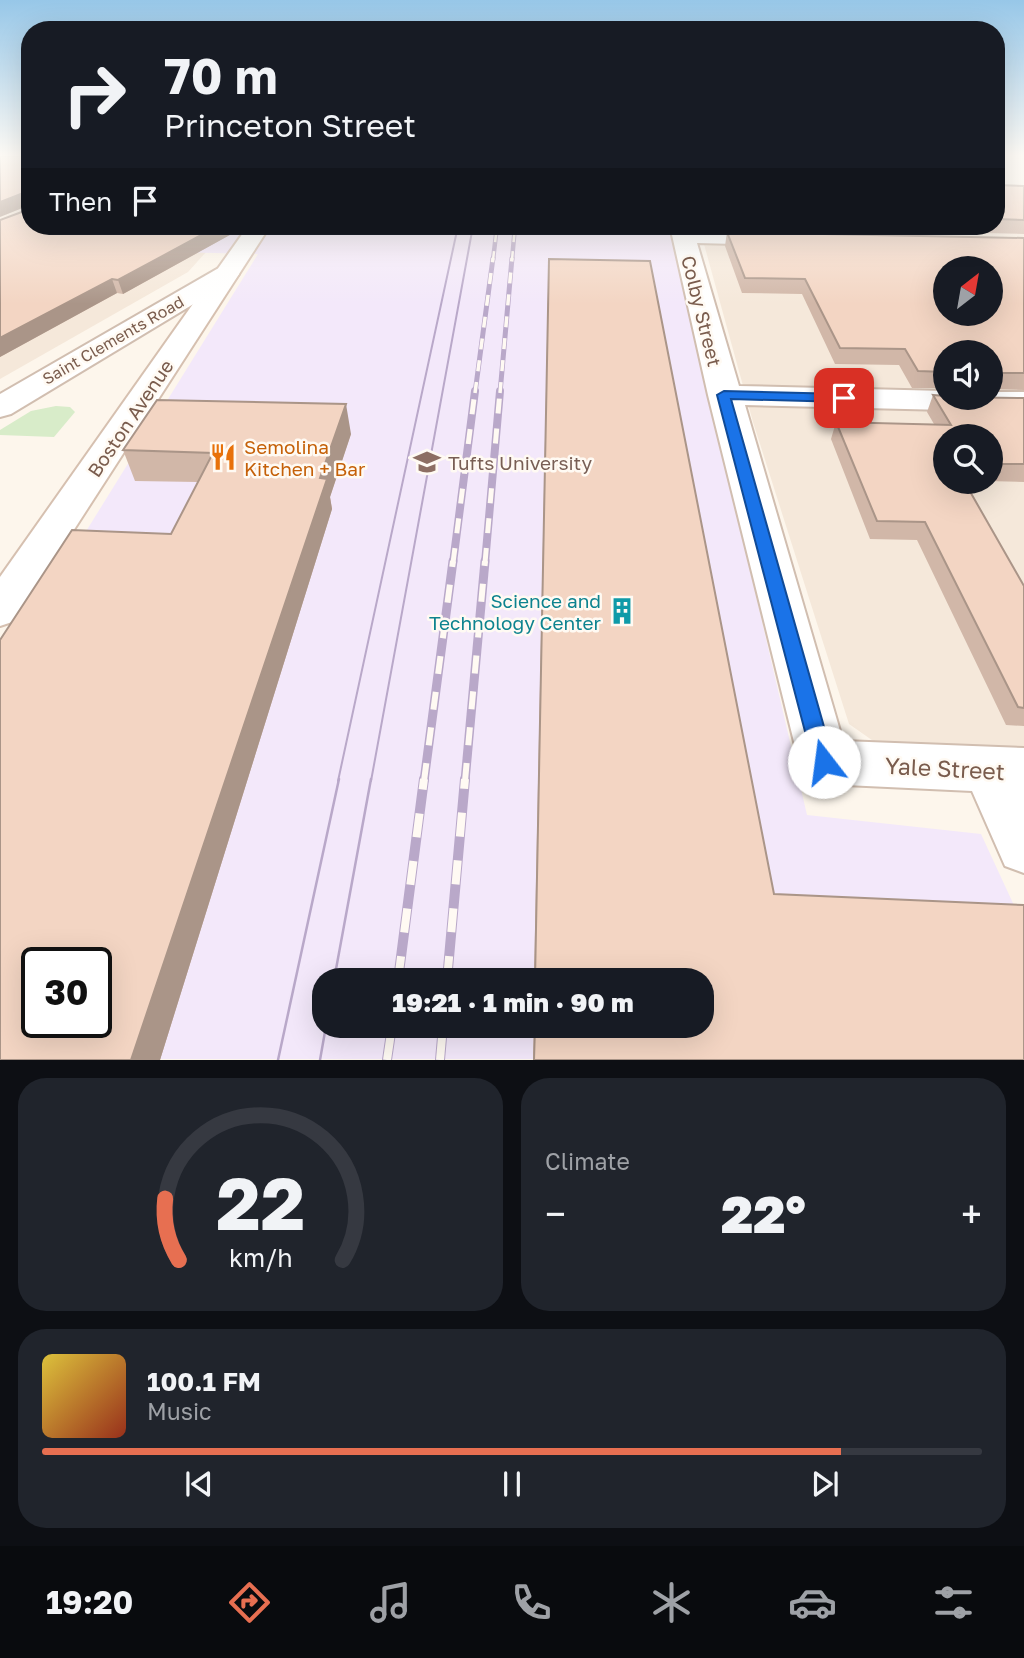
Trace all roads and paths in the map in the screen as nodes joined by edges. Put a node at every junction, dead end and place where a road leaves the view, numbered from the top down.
1 (253, 235) edge
2 (683, 235) edge
3 (738, 235) edge
4 (794, 239) edge
5 (226, 274) junction
6 (724, 395) junction
7 (1024, 402) edge
8 (0, 407) edge
9 (0, 610) edge
10 (824, 762) joint
11 (1006, 771) edge
12 (1024, 847) edge

1 - 5 street, Boston Avenue
2 - 6 street, Colby Street
3 - 4 street
5 - 8 street, Saint Clements Road
5 - 9 street, Boston Avenue
6 - 7 street
6 - 10 street, Colby Street
10 - 11 street, Yale Street
11 - 12 street

